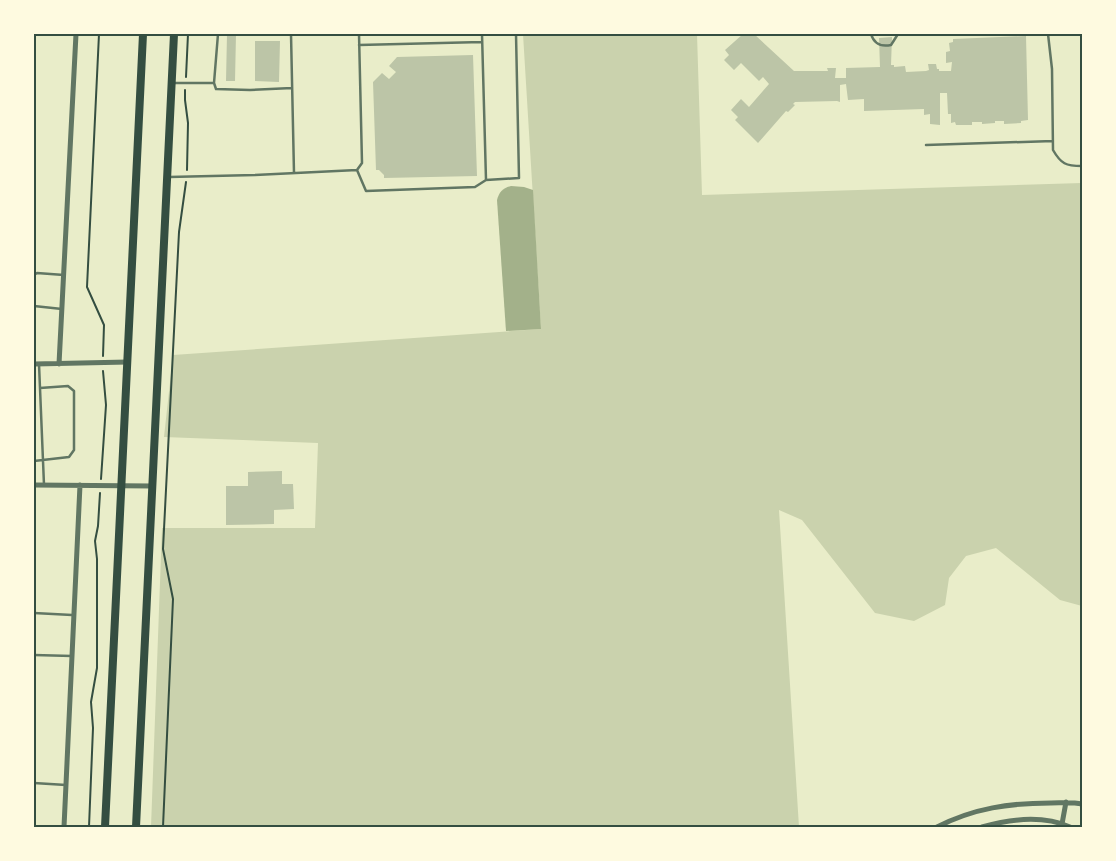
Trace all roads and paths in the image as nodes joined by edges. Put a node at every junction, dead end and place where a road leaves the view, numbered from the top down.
1 (76, 34) edge
2 (99, 34) edge
3 (143, 34) edge
4 (174, 34) edge
5 (188, 34) edge
6 (218, 34) edge
7 (291, 34) edge
8 (359, 34) edge
9 (482, 34) edge
10 (516, 34) edge
11 (871, 34) edge
12 (898, 34) edge
13 (1048, 34) edge
14 (482, 42) junction
15 (359, 45) junction
16 (172, 83) junction
17 (185, 83) junction
18 (214, 83) junction
19 (292, 88) junction
20 (1053, 141) junction
21 (926, 145) dead end
22 (1082, 166) edge
23 (356, 170) junction
24 (294, 174) junction
25 (167, 177) junction
26 (187, 177) junction
27 (486, 180) junction
28 (34, 275) edge
29 (64, 275) junction
30 (34, 306) edge
31 (62, 309) junction
32 (128, 362) junction
33 (103, 363) junction
34 (36, 364) edge
35 (60, 364) junction
36 (40, 388) junction
37 (34, 460) edge
38 (43, 460) junction
39 (34, 485) edge
40 (44, 485) junction
41 (80, 485) junction
42 (101, 485) junction
43 (121, 486) junction
44 (152, 486) junction
45 (34, 613) edge
46 (74, 616) junction
47 (34, 655) edge
48 (72, 656) junction
49 (34, 783) edge
50 (66, 785) junction
51 (1066, 802) junction
52 (1082, 804) edge
53 (1062, 824) junction
54 (64, 827) edge
55 (89, 827) edge
56 (105, 827) edge
57 (136, 827) edge
58 (164, 827) edge
59 (937, 827) edge
60 (982, 827) edge
61 (1070, 827) edge

1 - 29 street
2 - 33 path
3 - 32 main road
4 - 16 main road
5 - 17 path
6 - 18 lane
7 - 19 lane
8 - 15 lane
9 - 14 lane
10 - 27 lane
11 - 12 lane
13 - 20 lane
14 - 15 lane
14 - 27 lane
15 - 23 lane
16 - 17 lane
16 - 25 main road
17 - 18 lane
17 - 26 path
18 - 19 lane
19 - 24 lane
20 - 21 lane
20 - 22 lane
23 - 24 lane
23 - 27 lane
24 - 26 lane
25 - 26 lane
25 - 44 main road
26 - 58 path
28 - 29 lane
29 - 31 street
30 - 31 lane
31 - 35 street
32 - 33 street
32 - 43 main road
33 - 35 street
33 - 42 path
34 - 35 street
34 - 36 lane
36 - 38 lane
36 - 38 lane
37 - 38 lane
38 - 40 lane
39 - 40 street
40 - 41 street
41 - 42 street
41 - 46 street
42 - 43 street
42 - 55 path
43 - 44 street
43 - 56 main road
44 - 57 main road
45 - 46 lane
46 - 48 street
47 - 48 lane
48 - 50 street
49 - 50 lane
50 - 54 street
51 - 52 street
51 - 53 street
51 - 59 street
53 - 60 street
53 - 61 street

